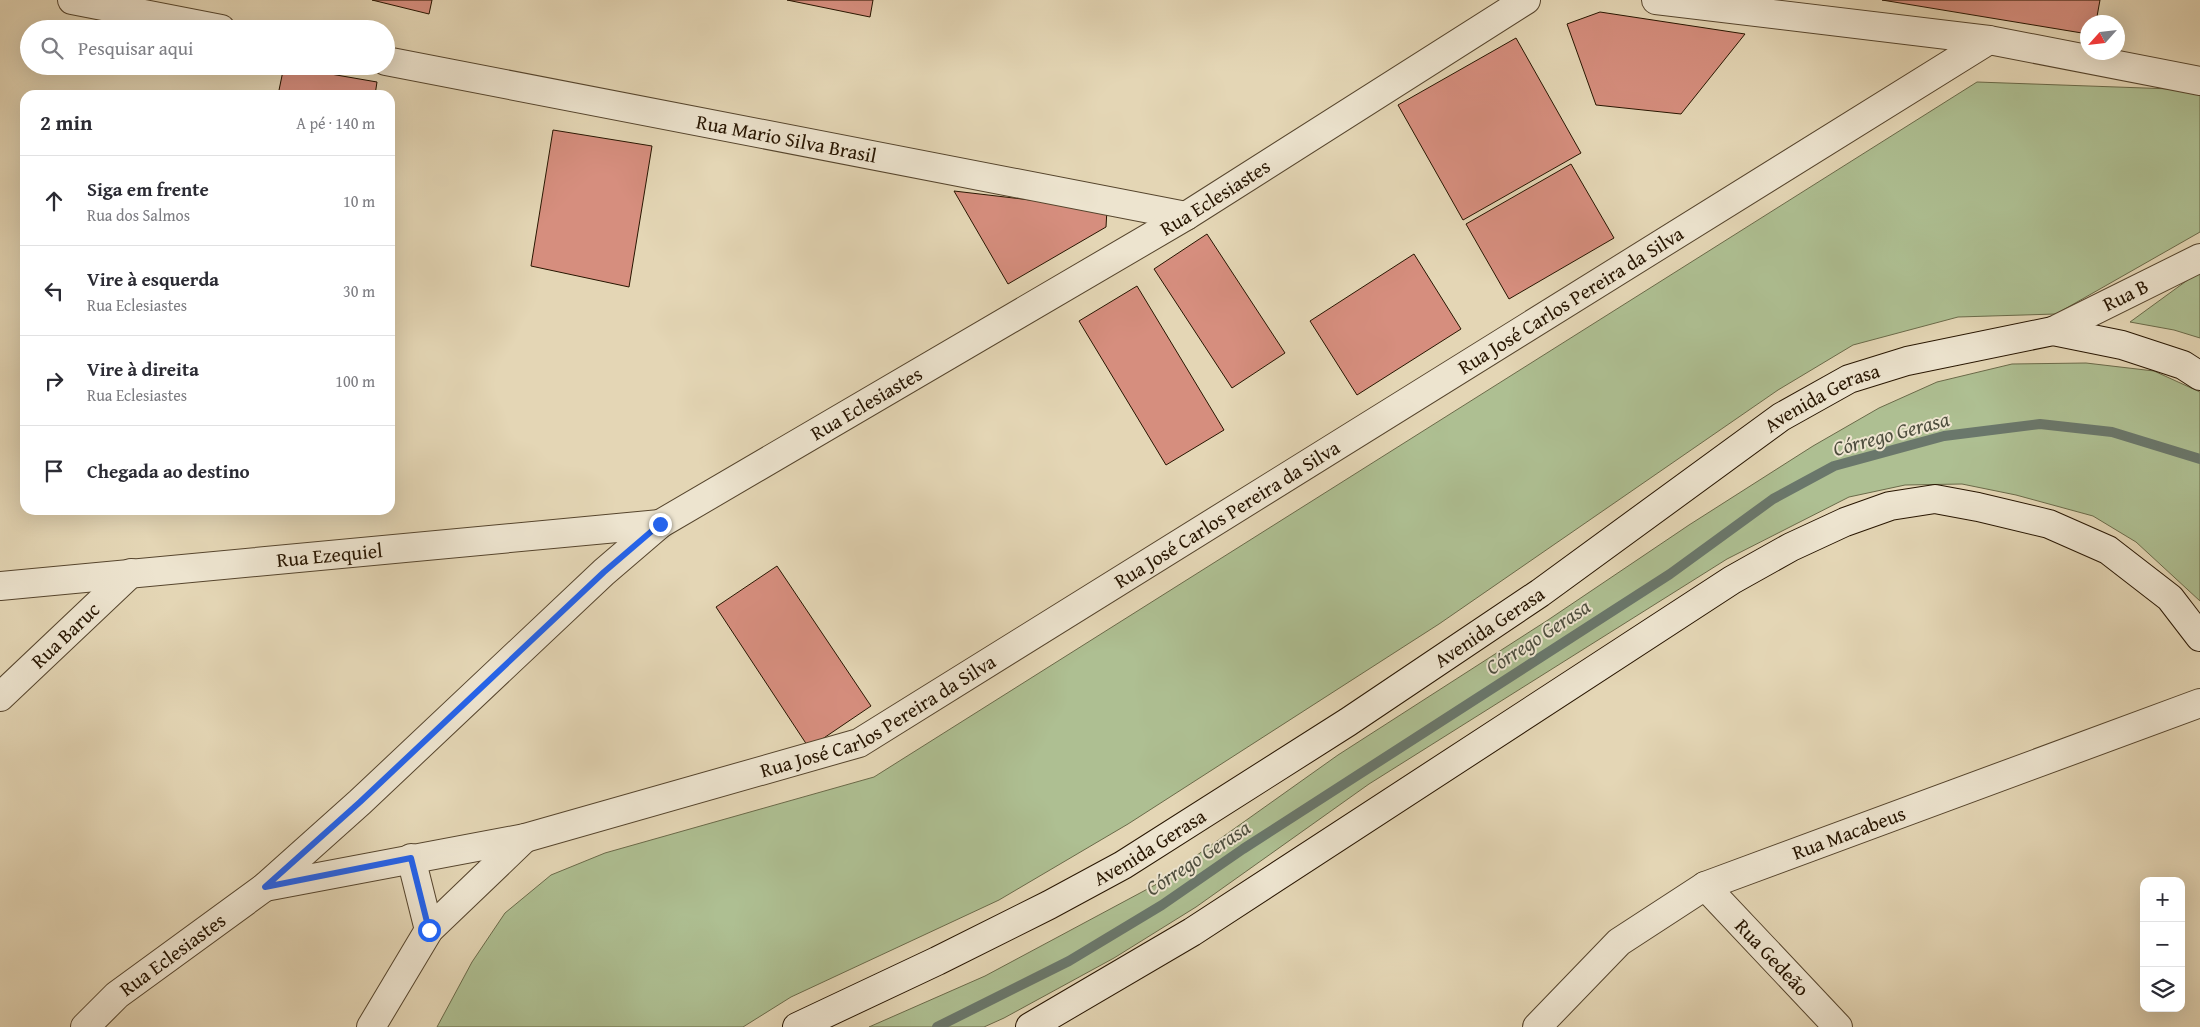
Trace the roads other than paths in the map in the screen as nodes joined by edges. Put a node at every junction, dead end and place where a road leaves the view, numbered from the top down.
1 (72, 0) edge
2 (1526, 0) edge
3 (1656, 0) edge
4 (175, 20) edge
5 (1989, 40) junction
6 (395, 63) edge
7 (2200, 81) edge
8 (1186, 216) junction
9 (2200, 258) edge
10 (2053, 331) junction
11 (2200, 376) edge
12 (660, 524) junction
13 (131, 573) junction
14 (0, 586) edge
15 (2200, 637) edge
16 (0, 697) edge
17 (2200, 703) edge
18 (524, 838) junction
19 (411, 858) junction
20 (1705, 886) junction
21 (265, 887) junction
22 (429, 930) junction
23 (84, 1027) edge
24 (371, 1027) edge
25 (797, 1027) edge
26 (1030, 1027) edge
27 (1537, 1027) edge
28 (1838, 1027) edge

1 - 4 street
2 - 8 street, Rua Eclesiastes
3 - 5 street
5 - 7 street
5 - 18 street, Rua José Carlos Pereira da Silva
6 - 8 street, Rua Mario Silva Brasil
8 - 12 street, Rua Eclesiastes
9 - 10 street, Rua B
10 - 11 street, Avenida Gerasa
10 - 25 street, Avenida Gerasa
12 - 13 street, Rua Ezequiel
12 - 21 street, Rua Eclesiastes
13 - 14 street, Rua Ezequiel
13 - 16 street, Rua Baruc
15 - 26 street
17 - 20 street, Rua Macabeus
18 - 19 street, Rua José Carlos Pereira da Silva
18 - 22 street
19 - 21 street, Rua Eclesiastes
19 - 22 street
20 - 27 street, Rua Macabeus
20 - 28 street, Rua Gedeão
21 - 23 street, Rua Eclesiastes
22 - 24 street

